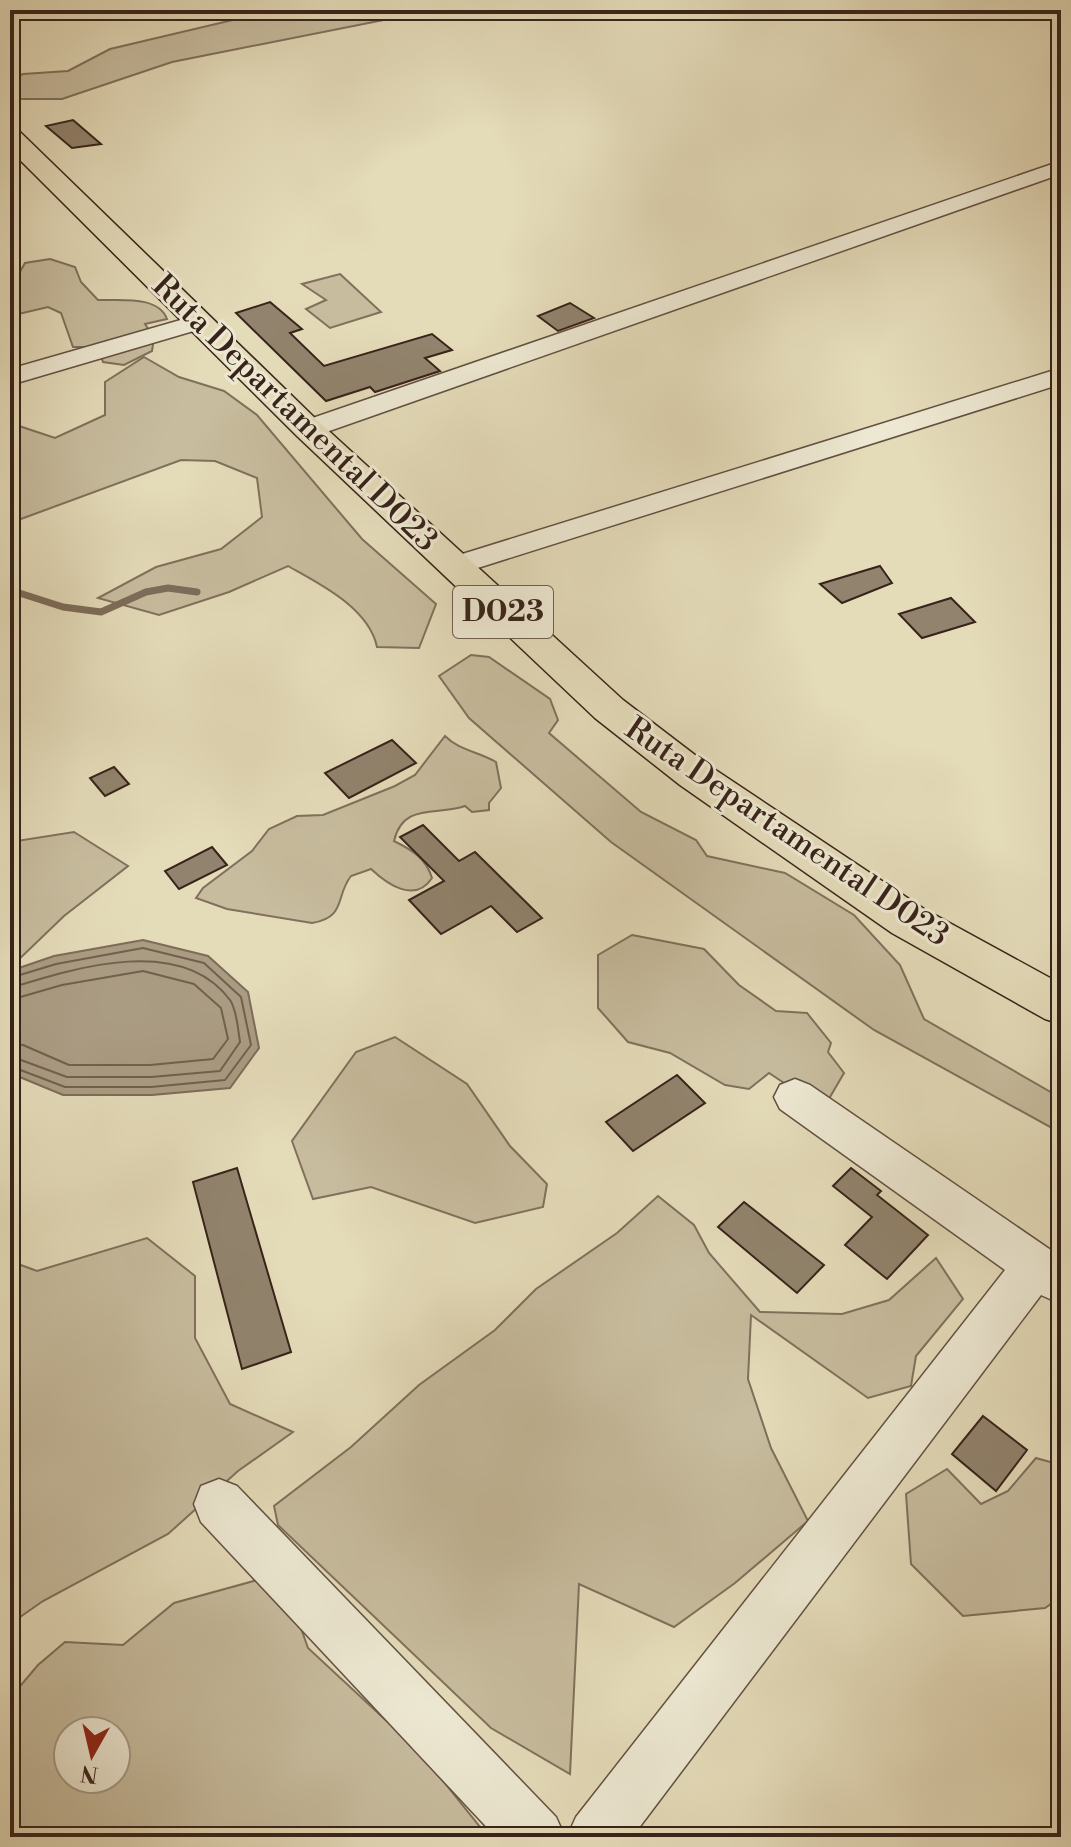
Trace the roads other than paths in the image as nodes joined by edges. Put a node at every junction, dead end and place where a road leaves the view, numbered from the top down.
1 (10, 136) edge
2 (1061, 167) edge
3 (198, 322) junction
4 (1061, 376) edge
5 (10, 377) edge
6 (308, 429) junction
7 (454, 566) junction
8 (1061, 1006) edge
9 (795, 1097) dead end
10 (1049, 1275) edge
11 (219, 1504) dead end
12 (536, 1837) edge
13 (596, 1837) edge

1 - 3 main road, Ruta Departamental D023 / D023
2 - 6 street
3 - 5 street
3 - 6 main road, Ruta Departamental D023 / D023
4 - 7 street
6 - 7 main road, Ruta Departamental D023 / D023
7 - 8 main road, Ruta Departamental D023 / D023
9 - 10 street
10 - 13 street
11 - 12 street

